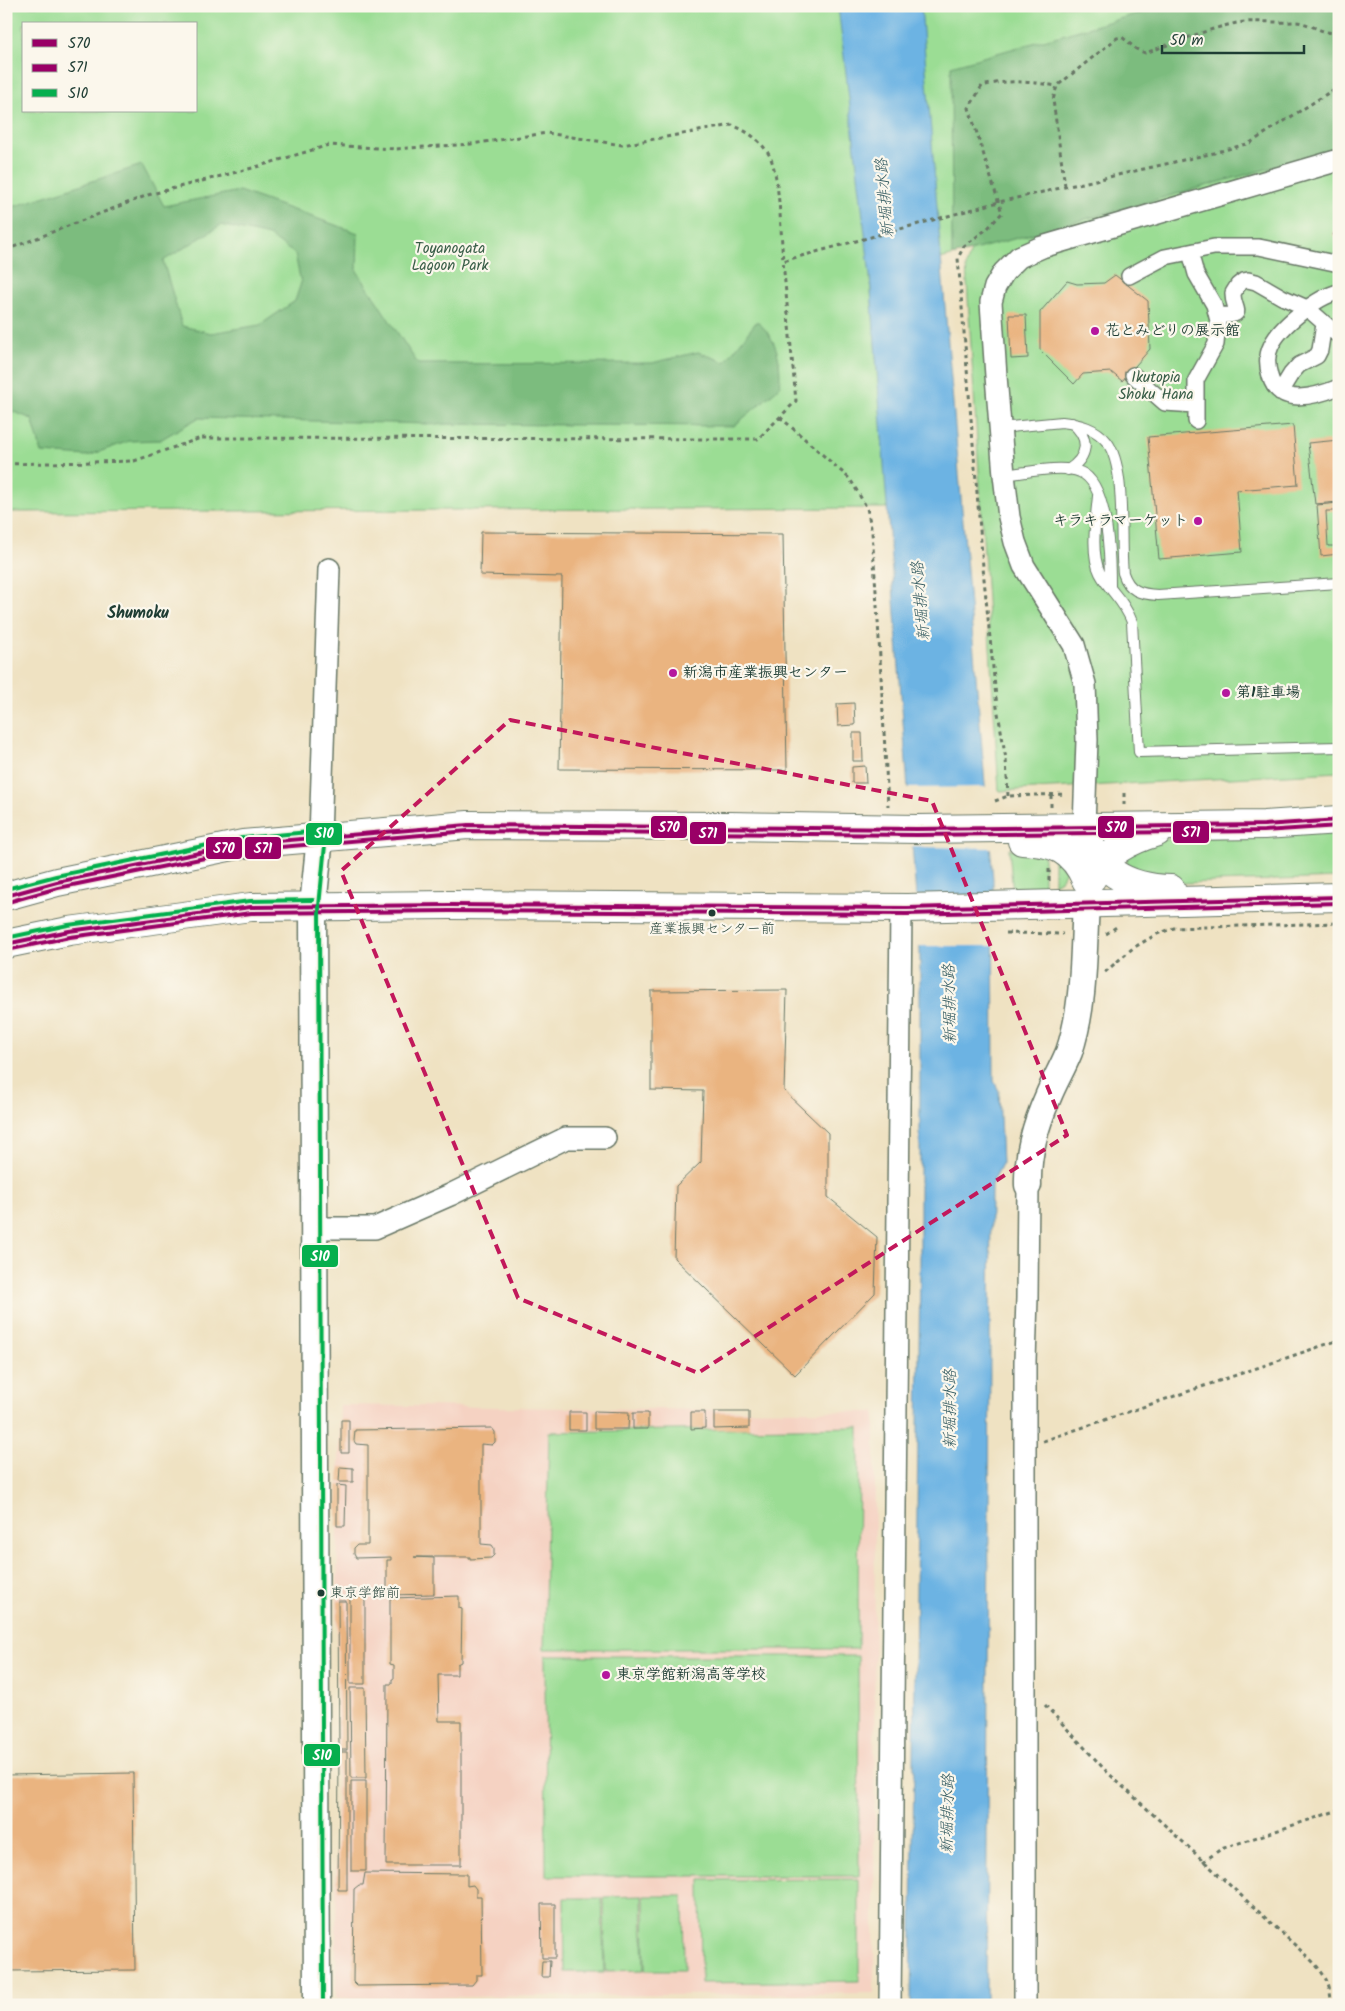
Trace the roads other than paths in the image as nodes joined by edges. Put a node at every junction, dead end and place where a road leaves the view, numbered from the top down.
1 (1339, 160) edge
2 (1190, 252) junction
3 (1339, 264) edge
4 (1129, 276) dead end
5 (1339, 292) edge
6 (1307, 308) junction
7 (1217, 315) junction
8 (1324, 324) junction
9 (1339, 336) edge
10 (1134, 376) dead end
11 (1339, 387) edge
12 (1280, 392) junction
13 (1195, 405) junction
14 (1196, 421) dead end
15 (1071, 423) junction
16 (1000, 428) junction
17 (1068, 470) junction
18 (1004, 475) junction
19 (329, 569) dead end
20 (1339, 583) edge
21 (1339, 747) edge
22 (1339, 820) edge
23 (1176, 826) junction
24 (997, 835) junction
25 (320, 837) junction
26 (1087, 869) junction
27 (6, 896) edge
28 (1339, 897) edge
29 (1264, 900) junction
30 (313, 906) junction
31 (1033, 906) junction
32 (904, 908) junction
33 (6, 944) edge
34 (605, 1138) dead end
35 (1028, 1185) joint
36 (314, 1228) junction
37 (317, 2005) edge
38 (890, 2005) edge
39 (1024, 2005) edge

1 - 16 street
2 - 3 street
2 - 4 street
2 - 7 street
5 - 6 street
6 - 7 street
6 - 8 street
6 - 12 street
7 - 13 street
8 - 9 street
8 - 12 street
10 - 13 street
11 - 12 street
13 - 14 street
15 - 16 lane
15 - 17 lane
15 - 20 lane
16 - 18 street
17 - 18 lane
17 - 21 lane
18 - 26 street
19 - 25 street
22 - 23 main road
23 - 26 main road
23 - 26 main road
24 - 25 main road
24 - 26 main road
24 - 26 main road
25 - 27 main road
25 - 30 street
26 - 29 main road
26 - 29 main road
26 - 31 main road
26 - 31 main road
26 - 35 street
28 - 29 main road
30 - 32 main road
30 - 33 main road
30 - 36 street
31 - 32 main road
32 - 38 street
34 - 36 street
35 - 39 street
36 - 37 street

